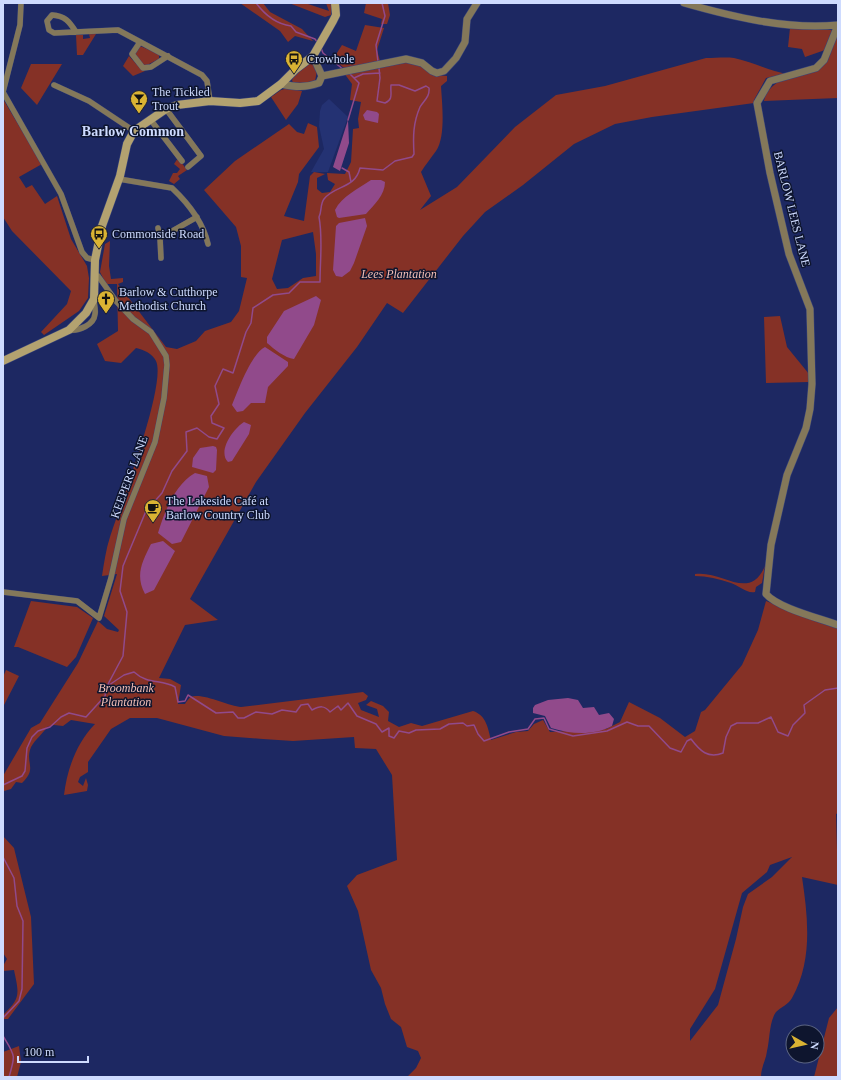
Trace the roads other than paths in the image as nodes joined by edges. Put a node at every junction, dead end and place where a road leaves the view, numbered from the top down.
1 (21, 3) edge
2 (335, 3) edge
3 (477, 3) edge
4 (684, 3) edge
5 (838, 25) edge
6 (76, 32) junction
7 (140, 42) junction
8 (168, 56) junction
9 (313, 56) junction
10 (322, 76) junction
11 (281, 84) junction
12 (54, 85) dead end
13 (3, 92) edge
14 (210, 101) junction
15 (166, 110) junction
16 (150, 119) junction
17 (134, 131) junction
18 (182, 161) dead end
19 (188, 167) dead end
20 (119, 179) junction
21 (197, 217) junction
22 (158, 228) dead end
23 (160, 238) junction
24 (208, 244) dead end
25 (161, 258) dead end
26 (95, 260) junction
27 (94, 276) junction
28 (4, 360) edge
29 (3, 592) edge
30 (838, 625) edge

1 - 13 street
2 - 9 main road
3 - 10 street
4 - 5 street
5 - 30 street, BARLOW LEES LANE
6 - 6 street
6 - 7 street
7 - 8 street
7 - 8 street
8 - 14 street
9 - 10 street
9 - 11 main road
10 - 11 street
11 - 14 main road
12 - 17 street
13 - 26 street
14 - 15 main road
15 - 16 main road
15 - 19 street
16 - 17 main road
16 - 18 street
17 - 20 main road
20 - 21 street
20 - 26 main road
21 - 23 street
21 - 24 street
22 - 23 street
23 - 25 street
26 - 27 main road
27 - 28 main road
27 - 29 street, KEEPERS LANE

